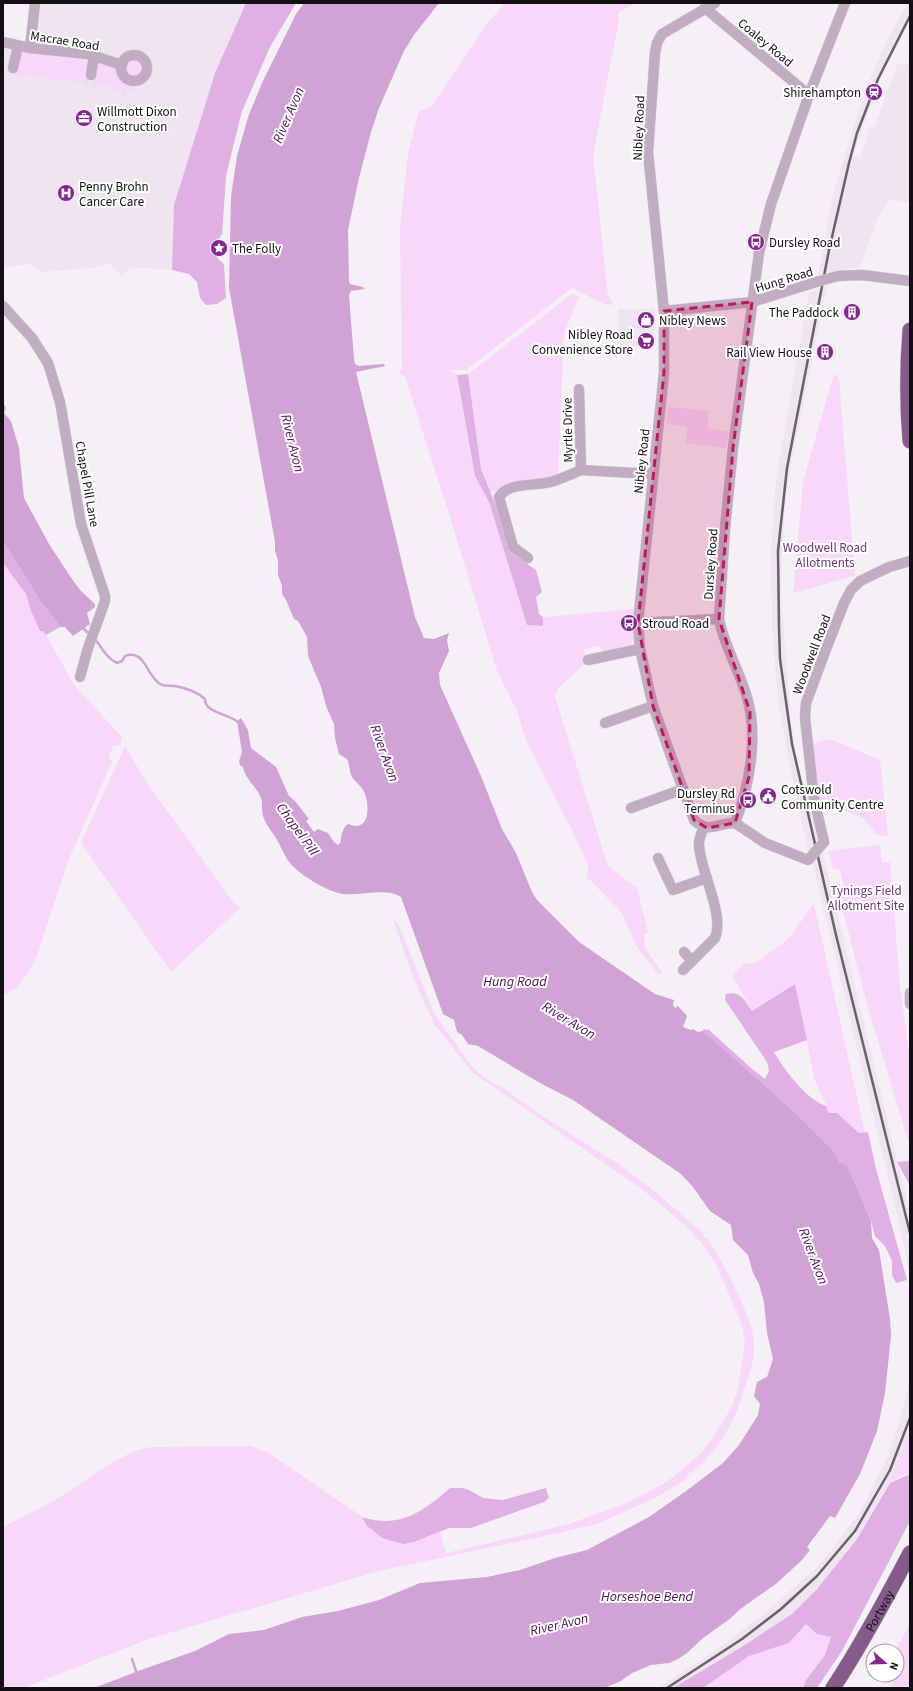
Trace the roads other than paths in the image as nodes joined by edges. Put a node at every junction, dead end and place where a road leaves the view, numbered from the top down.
1 (35, 3) edge
2 (715, 3) edge
3 (845, 3) edge
4 (705, 8) junction
5 (3, 42) edge
6 (18, 46) junction
7 (30, 48) junction
8 (94, 56) junction
9 (122, 65) dead end
10 (13, 68) dead end
11 (90, 75) dead end
12 (809, 95) junction
13 (910, 281) edge
14 (752, 302) junction
15 (3, 306) edge
16 (664, 311) junction
17 (910, 330) edge
18 (580, 389) dead end
19 (910, 441) edge
20 (580, 470) junction
21 (652, 474) junction
22 (528, 558) dead end
23 (910, 561) edge
24 (719, 619) junction
25 (638, 623) junction
26 (640, 649) junction
27 (588, 660) dead end
28 (80, 677) dead end
29 (653, 706) junction
30 (605, 723) dead end
31 (683, 789) junction
32 (631, 808) dead end
33 (735, 823) junction
34 (704, 827) junction
35 (658, 858) dead end
36 (707, 878) junction
37 (684, 952) dead end
38 (692, 961) junction
39 (683, 970) dead end
40 (910, 993) edge
41 (910, 1004) edge
42 (910, 1553) edge
43 (833, 1688) edge

1 - 7 street
2 - 4 street, Nibley Road
3 - 12 street, Dursley Road
4 - 12 street, Coaley Road
4 - 16 street, Nibley Road
5 - 6 street, Macrae Road
6 - 7 street, Macrae Road
6 - 10 street
7 - 8 street, Macrae Road
8 - 9 street, Macrae Road
8 - 11 street
12 - 14 street, Dursley Road
13 - 14 street, Hung Road, bridge
14 - 16 street, Hung Road
14 - 24 street, Dursley Road
15 - 28 street, Chapel Pill Lane
16 - 21 street, Nibley Road
17 - 19 highway
18 - 20 street, Myrtle Drive
20 - 21 street, Myrtle Drive
20 - 22 street
21 - 25 street, Nibley Road
23 - 33 street, Woodwell Road, bridge
24 - 25 street
24 - 33 street, Dursley Road
25 - 26 street, Nibley Road
26 - 27 street
26 - 29 street, Nibley Road
29 - 30 street
29 - 31 street, Nibley Road
31 - 32 street
31 - 34 street, Nibley Road
33 - 34 street
34 - 36 street
35 - 36 street
36 - 38 street
37 - 38 street
38 - 39 street
40 - 41 street
42 - 43 highway, Portway

